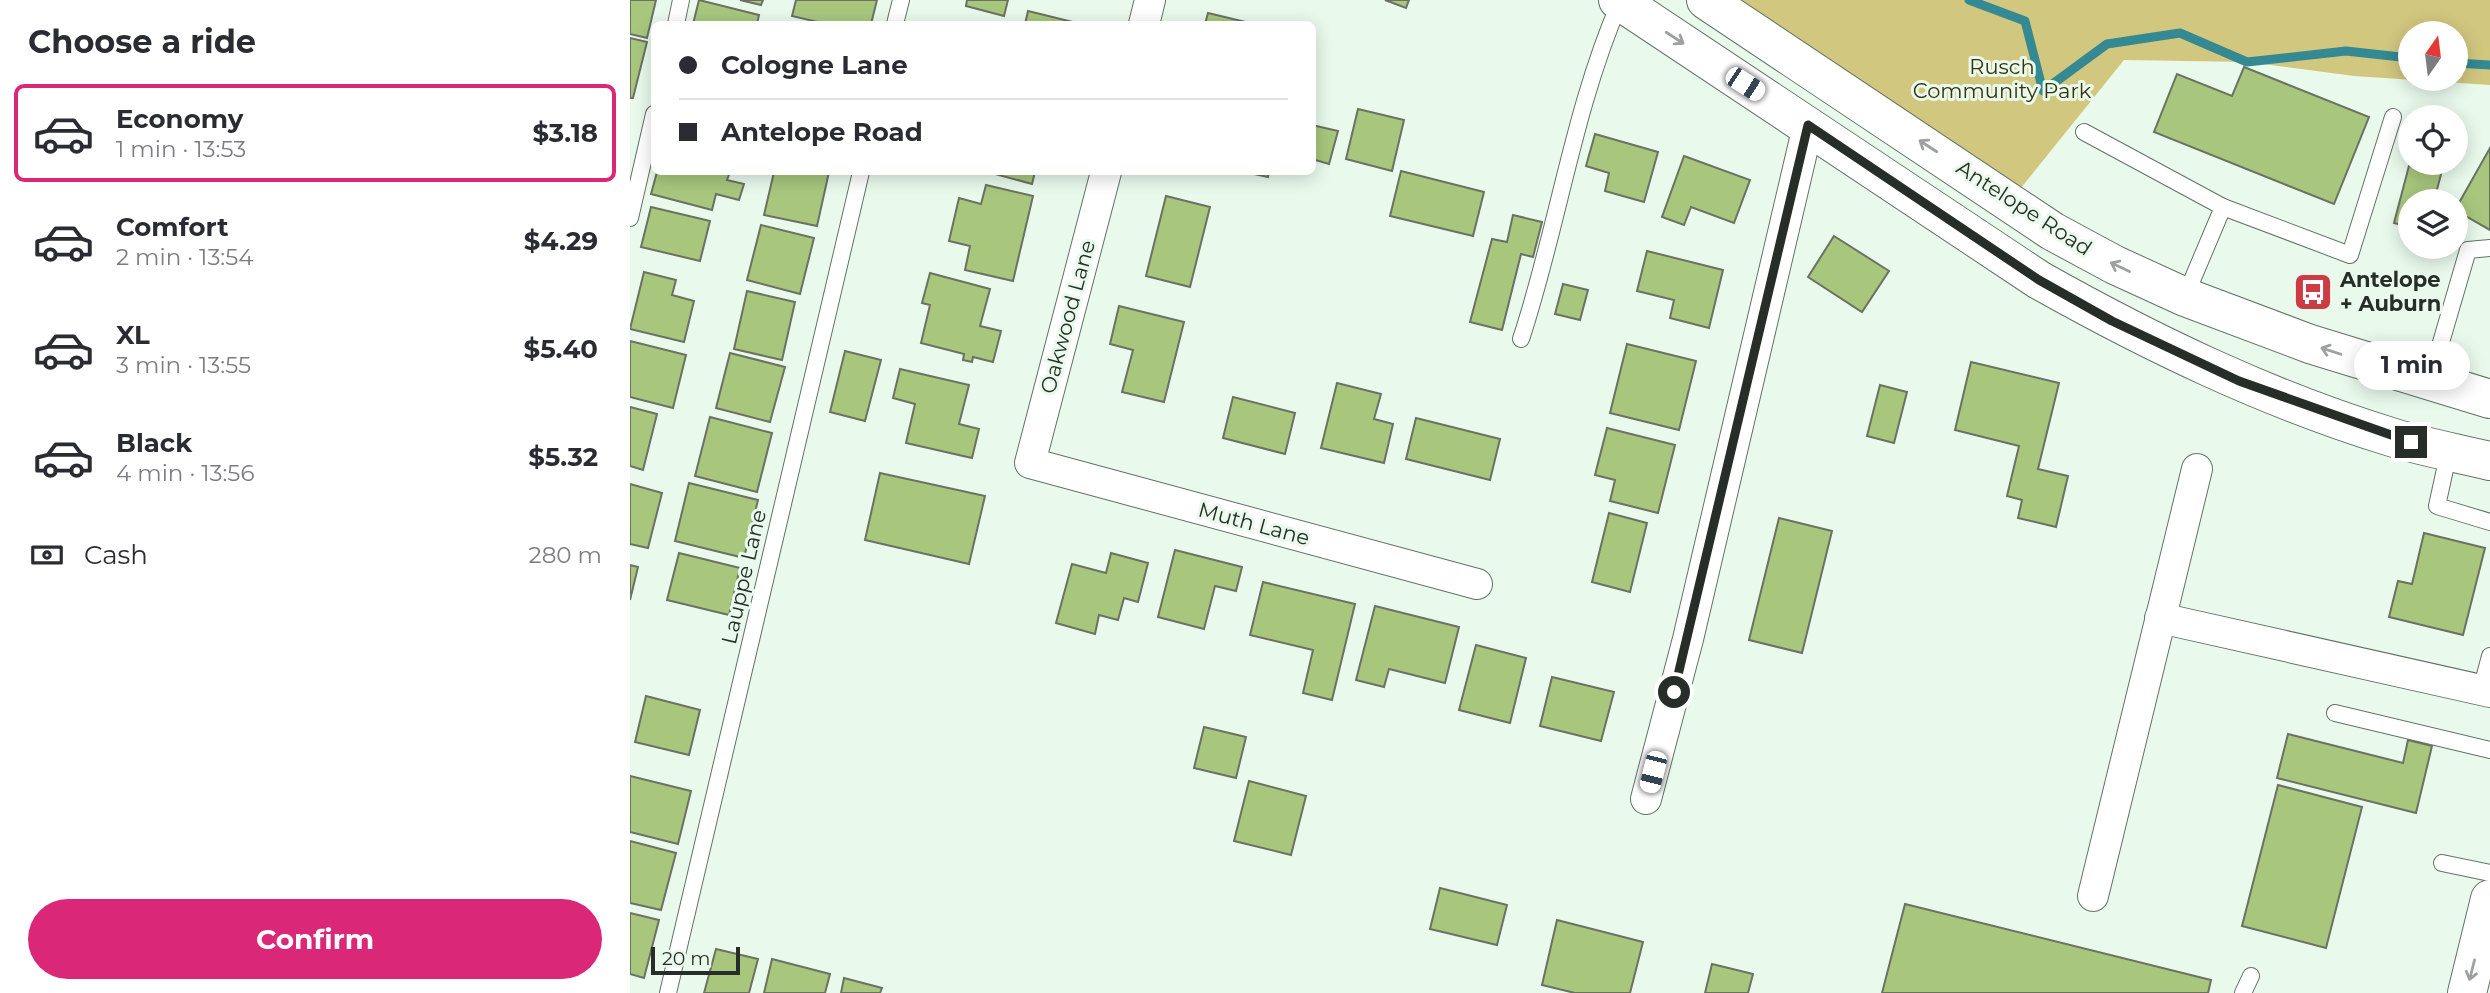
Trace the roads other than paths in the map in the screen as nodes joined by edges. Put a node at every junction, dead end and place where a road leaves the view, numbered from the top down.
1 (681, 0) edge
2 (901, 0) edge
3 (1150, 0) edge
4 (1706, 0) edge
5 (1619, 1) edge
6 (677, 21) edge
7 (896, 21) edge
8 (1145, 21) edge
9 (2393, 117) dead end
10 (1808, 125) junction
11 (651, 127) edge
12 (2084, 132) dead end
13 (860, 175) edge
14 (1105, 175) edge
15 (2223, 207) junction
16 (630, 218) edge
17 (2490, 248) edge
18 (2185, 297) junction
19 (1521, 339) dead end
20 (2430, 383) junction
21 (2490, 399) edge
22 (2449, 451) junction
23 (2490, 461) edge
24 (1030, 463) joint
25 (2197, 469) dead end
26 (2490, 522) edge
27 (1477, 584) dead end
28 (2160, 618) junction
29 (2490, 656) edge
30 (2486, 691) edge
31 (2335, 713) dead end
32 (2490, 750) edge
33 (1646, 799) dead end
34 (2442, 863) dead end
35 (2490, 873) edge
36 (2093, 896) dead end
37 (2490, 899) edge
38 (2251, 976) dead end
39 (668, 993) edge
40 (2243, 993) edge
41 (2467, 993) edge

1 - 6 lane
2 - 7 lane
3 - 8 street
18 -> 4 main road, Antelope Road
5 -> 10 main road
5 - 19 lane
9 - 15 lane
10 - 22 main road
10 - 33 street
11 - 16 lane
12 - 15 lane
13 - 39 lane, Lauppe Lane
14 - 24 street, Oakwood Lane
15 - 18 lane
17 - 20 lane
20 -> 18 main road, Antelope Road
20 - 21 main road, Antelope Road
22 - 23 main road
22 - 26 lane
24 - 27 street, Muth Lane
25 - 28 street
28 - 30 street
28 - 36 street
29 - 30 lane
31 - 32 lane
34 - 35 lane
37 -> 41 main road
38 - 40 lane

